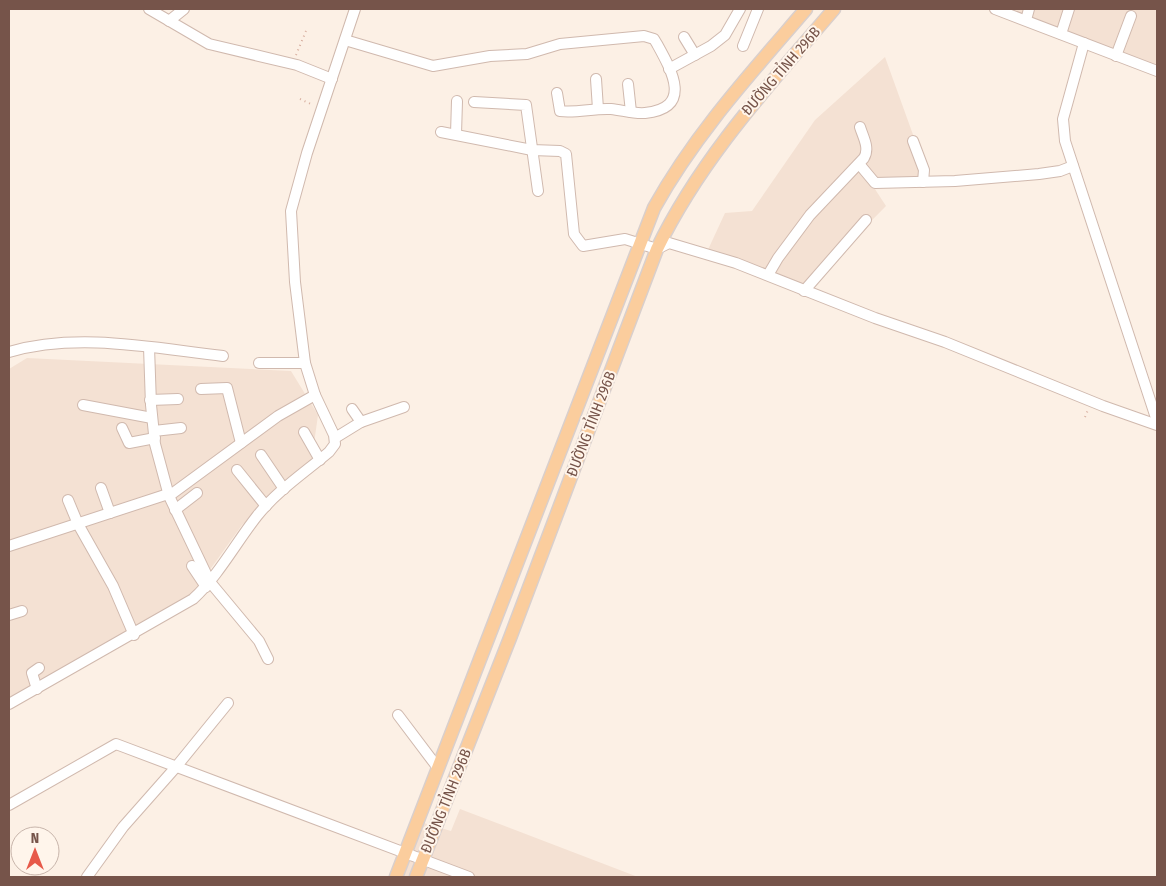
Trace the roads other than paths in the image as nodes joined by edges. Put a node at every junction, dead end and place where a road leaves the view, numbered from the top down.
1 (149, 9) edge
2 (184, 9) edge
3 (355, 9) edge
4 (740, 9) edge
5 (758, 9) edge
6 (806, 9) edge
7 (834, 9) edge
8 (995, 9) edge
9 (1029, 9) edge
10 (1069, 9) edge
11 (1131, 16) dead end
12 (1026, 20) junction
13 (169, 22) junction
14 (1061, 34) junction
15 (684, 37) dead end
16 (345, 40) junction
17 (1084, 43) junction
18 (743, 46) dead end
19 (695, 55) junction
20 (1116, 56) junction
21 (669, 69) junction
22 (1157, 71) edge
23 (596, 79) dead end
24 (332, 80) junction
25 (628, 84) dead end
26 (557, 93) dead end
27 (457, 101) dead end
28 (474, 102) dead end
29 (598, 109) junction
30 (632, 112) junction
31 (860, 127) dead end
32 (441, 132) dead end
33 (456, 134) junction
34 (913, 141) dead end
35 (532, 150) junction
36 (860, 165) junction
37 (1073, 166) junction
38 (924, 182) junction
39 (538, 191) dead end
40 (866, 220) dead end
41 (639, 242) junction
42 (657, 249) junction
43 (768, 275) junction
44 (804, 291) junction
45 (149, 347) junction
46 (9, 352) edge
47 (223, 356) dead end
48 (259, 363) dead end
49 (305, 363) junction
50 (201, 390) dead end
51 (315, 395) junction
52 (178, 399) dead end
53 (150, 400) junction
54 (83, 405) dead end
55 (404, 407) dead end
56 (352, 409) dead end
57 (152, 418) junction
58 (361, 422) junction
59 (1157, 423) edge
60 (122, 428) dead end
61 (181, 428) dead end
62 (304, 432) dead end
63 (154, 435) junction
64 (335, 438) junction
65 (240, 443) junction
66 (261, 455) dead end
67 (320, 460) junction
68 (237, 470) dead end
69 (102, 488) dead end
70 (284, 489) junction
71 (198, 492) dead end
72 (168, 495) junction
73 (68, 500) dead end
74 (266, 506) junction
75 (175, 510) junction
76 (110, 513) junction
77 (78, 524) junction
78 (9, 546) edge
79 (192, 566) dead end
80 (208, 585) junction
81 (22, 611) dead end
82 (9, 615) edge
83 (134, 635) junction
84 (268, 659) dead end
85 (39, 668) dead end
86 (37, 689) junction
87 (10, 701) edge
88 (228, 703) dead end
89 (398, 715) dead end
90 (176, 767) junction
91 (438, 768) junction
92 (10, 802) edge
93 (406, 852) junction
94 (422, 860) junction
95 (87, 877) edge
96 (396, 877) edge
97 (416, 877) edge
98 (469, 877) edge

1 - 13 street
2 - 13 street
3 - 16 street
4 - 19 street
5 - 18 street
6 - 41 main road, ĐƯỜNG TỈNH 296B
7 - 42 main road, ĐƯỜNG TỈNH 296B
8 - 12 street
9 - 12 street
10 - 14 street
11 - 20 street
12 - 14 street
13 - 24 street
14 - 17 street
15 - 19 street
16 - 21 street
16 - 24 street
17 - 20 street
17 - 37 street
19 - 21 street
20 - 22 street
21 - 30 street
23 - 29 street
24 - 49 street
25 - 30 street
26 - 29 street
27 - 33 street
28 - 35 street
29 - 30 street
31 - 36 street
32 - 33 street
33 - 35 street
34 - 38 street
35 - 39 street
35 - 41 street
36 - 38 street
36 - 43 street
37 - 38 street
37 - 59 street
40 - 44 street
41 - 42 street
41 - 91 main road, ĐƯỜNG TỈNH 296B
42 - 43 street
42 - 94 main road, ĐƯỜNG TỈNH 296B
43 - 44 street
44 - 59 street
45 - 46 street
45 - 47 street
45 - 53 street
48 - 49 street
49 - 51 street
50 - 65 street
51 - 64 street
51 - 65 street
52 - 53 street
53 - 57 street
54 - 57 street
55 - 58 street
56 - 58 street
57 - 63 street
58 - 64 street
60 - 63 street
61 - 63 street
62 - 67 street
63 - 72 street
64 - 67 street
65 - 72 street
66 - 70 street
67 - 70 street
68 - 74 street
69 - 76 street
70 - 74 street
71 - 75 street
72 - 75 street
72 - 76 street
73 - 77 street
74 - 80 street
75 - 80 street
76 - 77 street
77 - 78 street
77 - 83 street
79 - 80 street
80 - 83 street
80 - 84 street
81 - 82 street
83 - 86 street
85 - 86 street
86 - 87 street
88 - 90 street
89 - 91 street
90 - 92 street
90 - 93 street
90 - 95 street
91 - 93 main road, ĐƯỜNG TỈNH 296B
93 - 94 street
93 - 96 main road, ĐƯỜNG TỈNH 296B
94 - 97 main road, ĐƯỜNG TỈNH 296B
94 - 98 street

